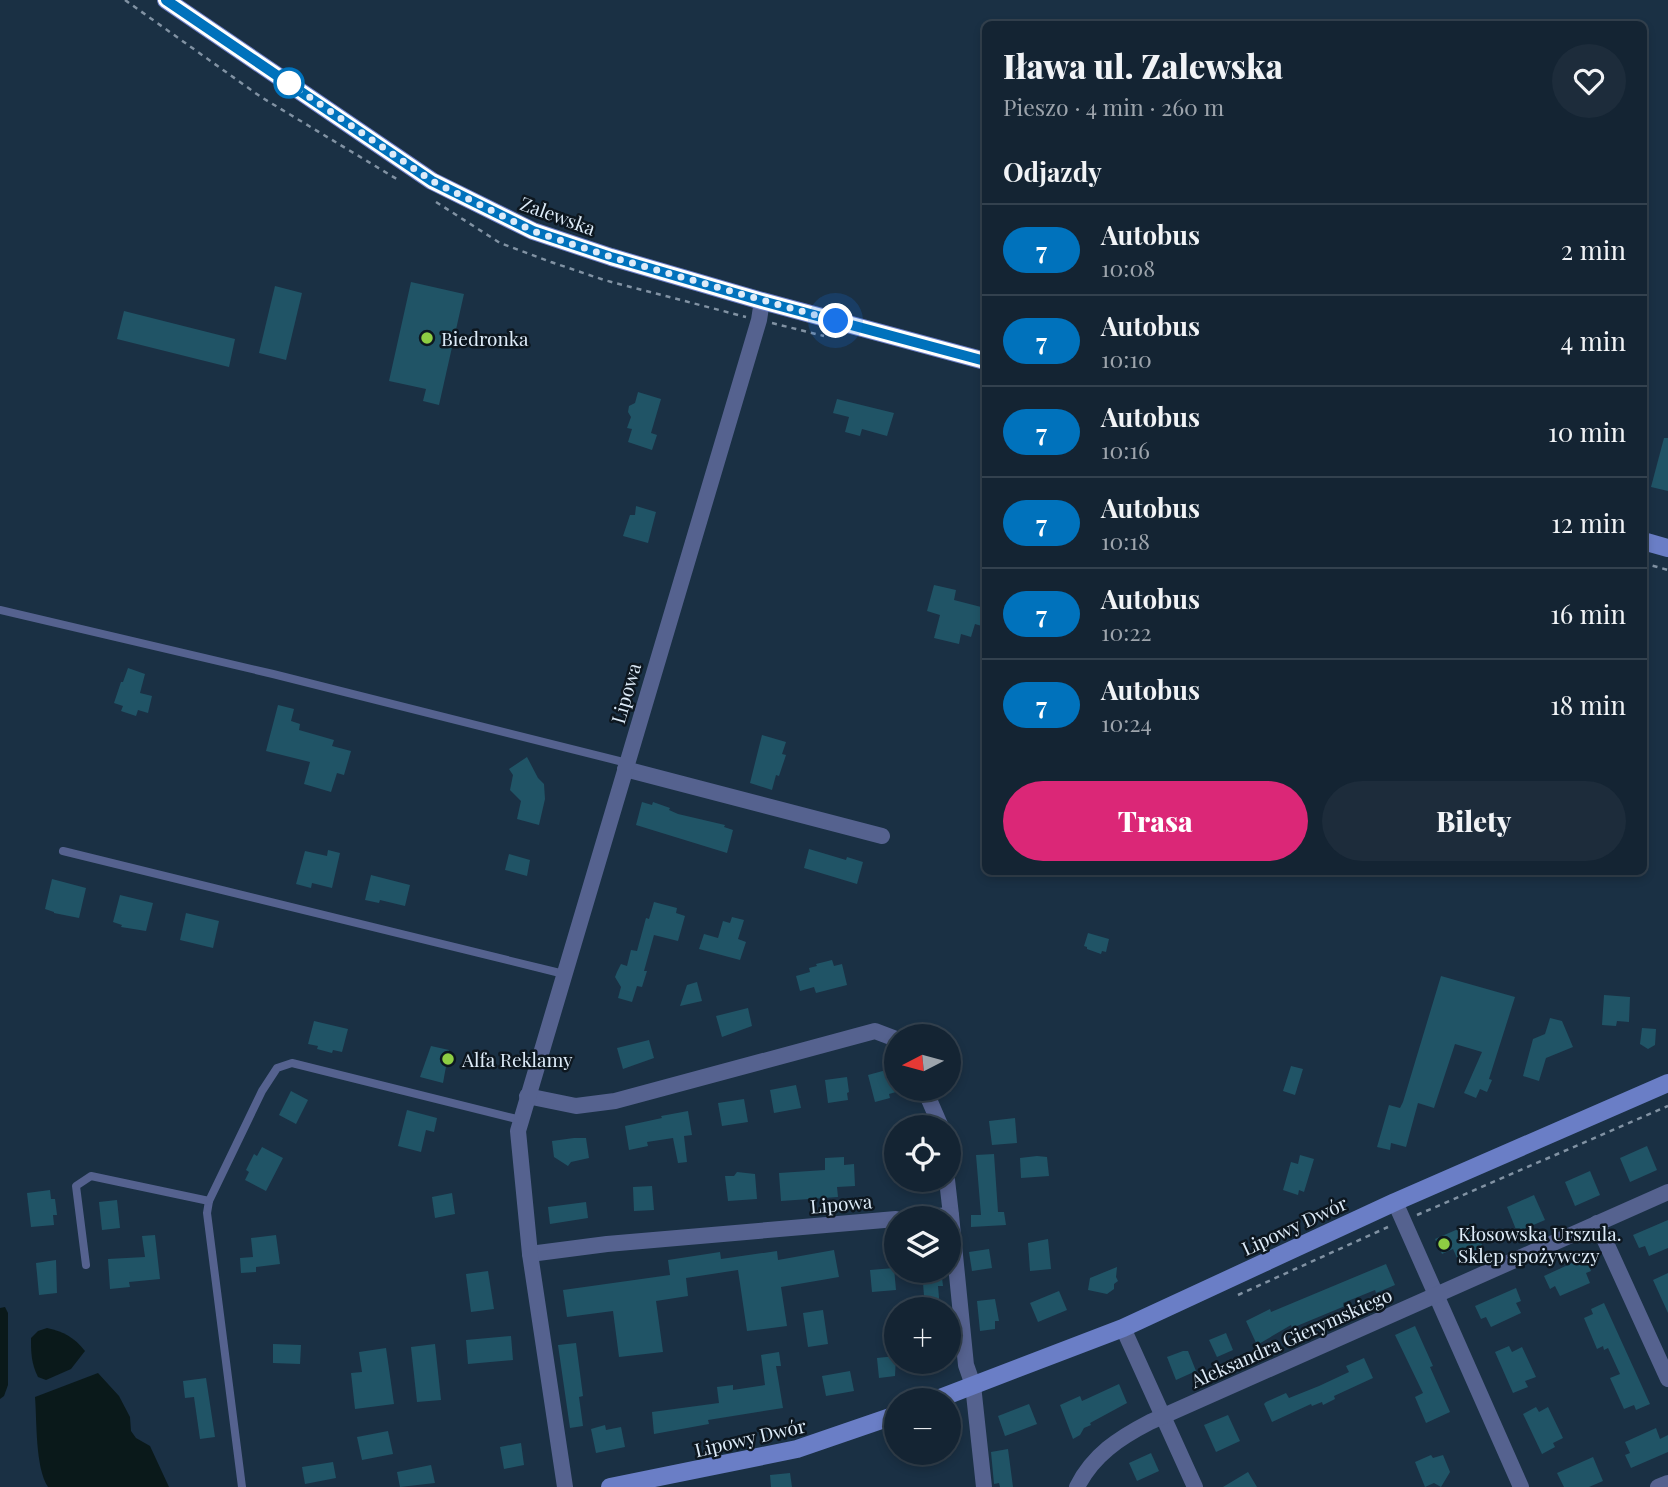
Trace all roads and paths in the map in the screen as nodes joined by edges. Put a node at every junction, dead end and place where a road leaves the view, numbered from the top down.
1 (166, 0) edge
2 (762, 301) junction
3 (982, 360) edge
4 (1647, 542) edge
5 (1668, 548) edge
6 (1647, 564) edge
7 (1668, 570) edge
8 (0, 610) edge
9 (626, 766) junction
10 (882, 836) dead end
11 (63, 851) dead end
12 (564, 974) junction
13 (884, 1034) edge
14 (1668, 1083) edge
15 (527, 1096) junction
16 (1668, 1107) edge
17 (521, 1120) junction
18 (1668, 1192) edge
19 (209, 1201) junction
20 (1395, 1202) junction
21 (884, 1220) edge
22 (1403, 1221) junction
23 (1597, 1223) junction
24 (530, 1254) junction
25 (86, 1265) dead end
26 (958, 1283) edge
27 (1236, 1295) dead end
28 (1435, 1296) junction
29 (1123, 1328) junction
30 (1668, 1379) edge
31 (972, 1385) junction
32 (961, 1389) edge
33 (1163, 1416) junction
34 (884, 1419) edge
35 (655, 1482) edge
36 (1668, 1483) edge
37 (242, 1487) edge
38 (565, 1487) edge
39 (610, 1487) edge
40 (984, 1487) edge
41 (1077, 1487) edge
42 (1195, 1487) edge
43 (1521, 1487) edge
44 (1658, 1487) edge

1 - 2 street, Zalewska
2 - 3 street, Zalewska
2 - 9 street, Lipowa
4 - 5 street
6 - 7 path
8 - 9 lane
9 - 10 street
9 - 12 street, Lipowa
11 - 12 lane
12 - 15 street, Lipowa
13 - 15 street
14 - 20 street, Lipowy Dwór
15 - 17 street, Lipowa
16 - 22 path
17 - 19 lane
17 - 24 street, Lipowa
18 - 23 street, Aleksandra Gierymskiego
19 - 25 lane
19 - 37 lane
20 - 22 street
20 - 29 street, Lipowy Dwór
21 - 24 street, Lipowa
22 - 27 path
22 - 28 street
23 - 28 street, Aleksandra Gierymskiego
23 - 30 street
24 - 38 street
26 - 31 street
28 - 33 street, Aleksandra Gierymskiego
28 - 43 street
29 - 31 street, Lipowy Dwór
29 - 33 street
31 - 32 street, Lipowy Dwór
31 - 40 street
33 - 41 street, Aleksandra Gierymskiego
33 - 42 street
34 - 35 street, Lipowy Dwór
35 - 39 street, Lipowy Dwór
36 - 44 street

